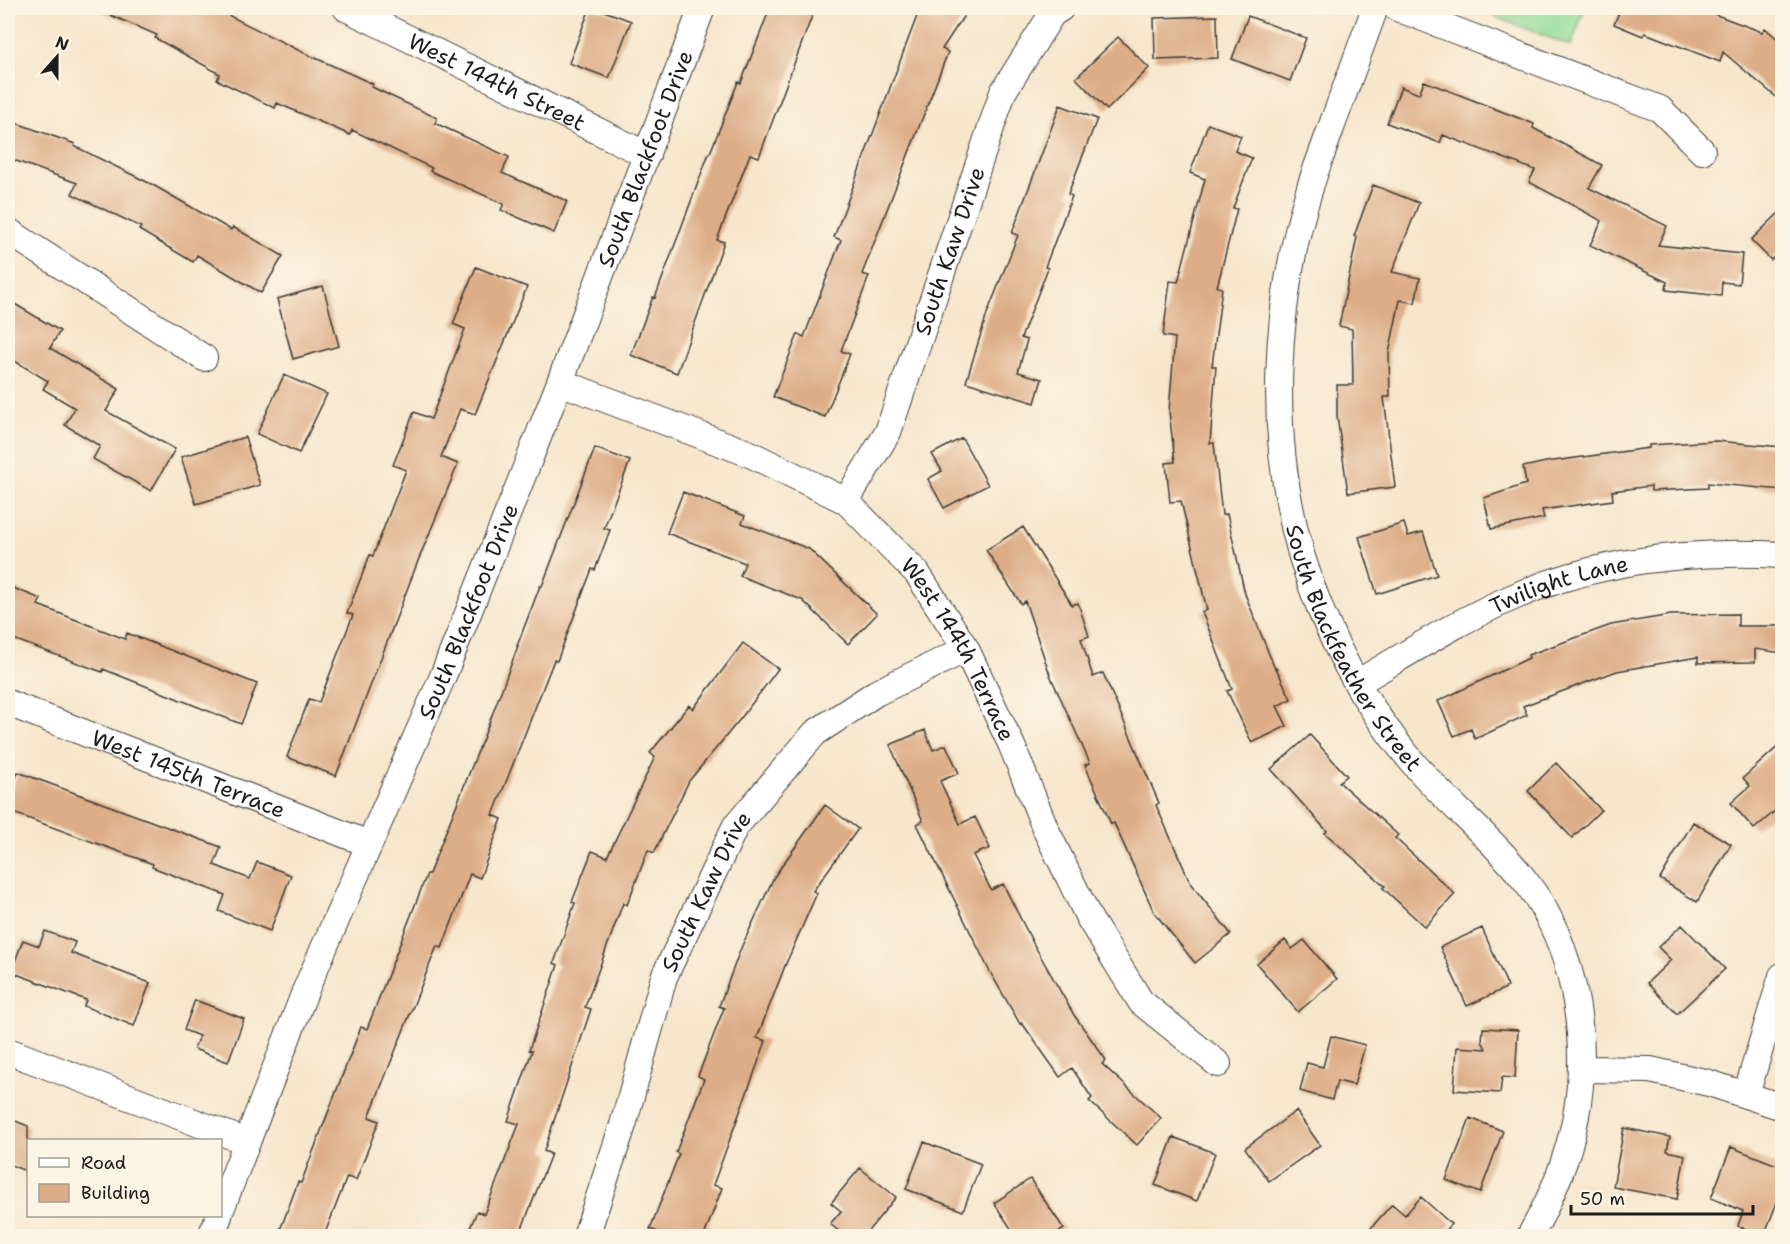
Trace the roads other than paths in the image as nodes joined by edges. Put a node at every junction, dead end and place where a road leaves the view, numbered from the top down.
1 (346, 8) edge
2 (702, 8) edge
3 (1061, 8) edge
4 (1375, 8) edge
5 (1396, 8) edge
6 (1702, 151) dead end
7 (648, 156) junction
8 (8, 231) edge
9 (204, 358) dead end
10 (560, 382) junction
11 (846, 501) junction
12 (1782, 555) edge
13 (966, 650) junction
14 (1357, 683) junction
15 (8, 703) edge
16 (369, 844) junction
17 (1782, 976) edge
18 (8, 1051) edge
19 (1218, 1064) dead end
20 (1582, 1069) junction
21 (1746, 1095) junction
22 (1782, 1107) edge
23 (247, 1142) junction
24 (222, 1209) edge
25 (219, 1217) edge
26 (211, 1236) edge
27 (586, 1236) edge
28 (1530, 1236) edge

1 - 7 street, West 144th Street
2 - 7 street, South Blackfoot Drive
3 - 11 street, South Kaw Drive
4 - 14 street, South Blackfeather Street
5 - 6 street
7 - 10 street, South Blackfoot Drive
8 - 9 street
10 - 11 street, West 144th Terrace
10 - 16 street, South Blackfoot Drive
11 - 13 street, West 144th Terrace
12 - 14 street, Twilight Lane
13 - 19 street, West 144th Terrace
13 - 27 street, South Kaw Drive
14 - 20 street, South Blackfeather Street
15 - 16 street, West 145th Terrace
16 - 23 street, South Blackfoot Drive
17 - 21 street
18 - 23 street
20 - 21 street
20 - 28 street, South Blackfeather Street
21 - 22 street
23 - 24 street, South Blackfoot Drive
25 - 26 street, South Blackfoot Drive

